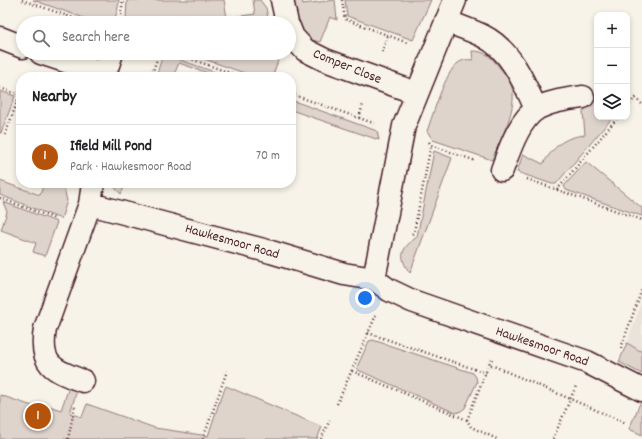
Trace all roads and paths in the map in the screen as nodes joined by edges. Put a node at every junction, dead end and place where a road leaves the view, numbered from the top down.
1 (22, 0) edge
2 (123, 0) edge
3 (282, 0) edge
4 (342, 0) edge
5 (455, 0) edge
6 (68, 16) edge
7 (121, 16) edge
8 (285, 16) edge
9 (446, 21) junction
10 (0, 38) edge
11 (296, 40) edge
12 (16, 44) edge
13 (410, 44) dead end
14 (60, 60) edge
15 (110, 60) edge
16 (157, 60) edge
17 (194, 60) edge
18 (93, 72) edge
19 (105, 72) edge
20 (153, 72) edge
21 (228, 72) edge
22 (0, 88) edge
23 (416, 93) junction
24 (16, 94) edge
25 (296, 96) edge
26 (583, 97) dead end
27 (630, 103) edge
28 (642, 104) edge
29 (16, 106) edge
30 (536, 109) junction
31 (615, 120) edge
32 (404, 126) junction
33 (5, 135) dead end
34 (502, 170) junction
35 (557, 190) junction
36 (92, 193) edge
37 (0, 198) edge
38 (57, 219) dead end
39 (642, 220) edge
40 (374, 279) junction
41 (642, 289) edge
42 (368, 333) dead end
43 (503, 334) junction
44 (618, 354) dead end
45 (587, 362) junction
46 (489, 364) junction
47 (227, 371) dead end
48 (352, 371) dead end
49 (486, 373) junction
50 (83, 381) joint
51 (642, 390) edge
52 (570, 399) junction
53 (330, 420) dead end
54 (467, 420) junction
55 (626, 423) dead end
56 (68, 439) edge
57 (203, 439) edge
58 (322, 439) edge
59 (497, 439) edge
60 (553, 439) edge

1 - 6 path
2 - 7 path
3 - 8 street
4 - 13 path
5 - 9 street
9 - 23 street
9 - 30 street
10 - 12 street
11 - 23 street, Comper Close
14 - 18 street
15 - 19 street
16 - 20 path
17 - 21 path
22 - 24 path
23 - 32 street
25 - 32 path
26 - 30 street
27 - 28 path
29 - 33 path
30 - 34 street
31 - 35 path
32 - 34 path
32 - 40 street
34 - 35 path
35 - 39 path
36 - 40 street, Hawkesmoor Road
36 - 50 street, Hawkesmoor Road
37 - 38 path
40 - 43 street, Hawkesmoor Road
41 - 44 path
42 - 49 path
43 - 45 street, Hawkesmoor Road
43 - 46 path
45 - 51 street, Hawkesmoor Road
45 - 52 path
46 - 49 path
46 - 52 path
47 - 57 path
48 - 54 path
49 - 54 path
50 - 56 path
52 - 55 path
52 - 60 path
53 - 58 path
54 - 59 path

